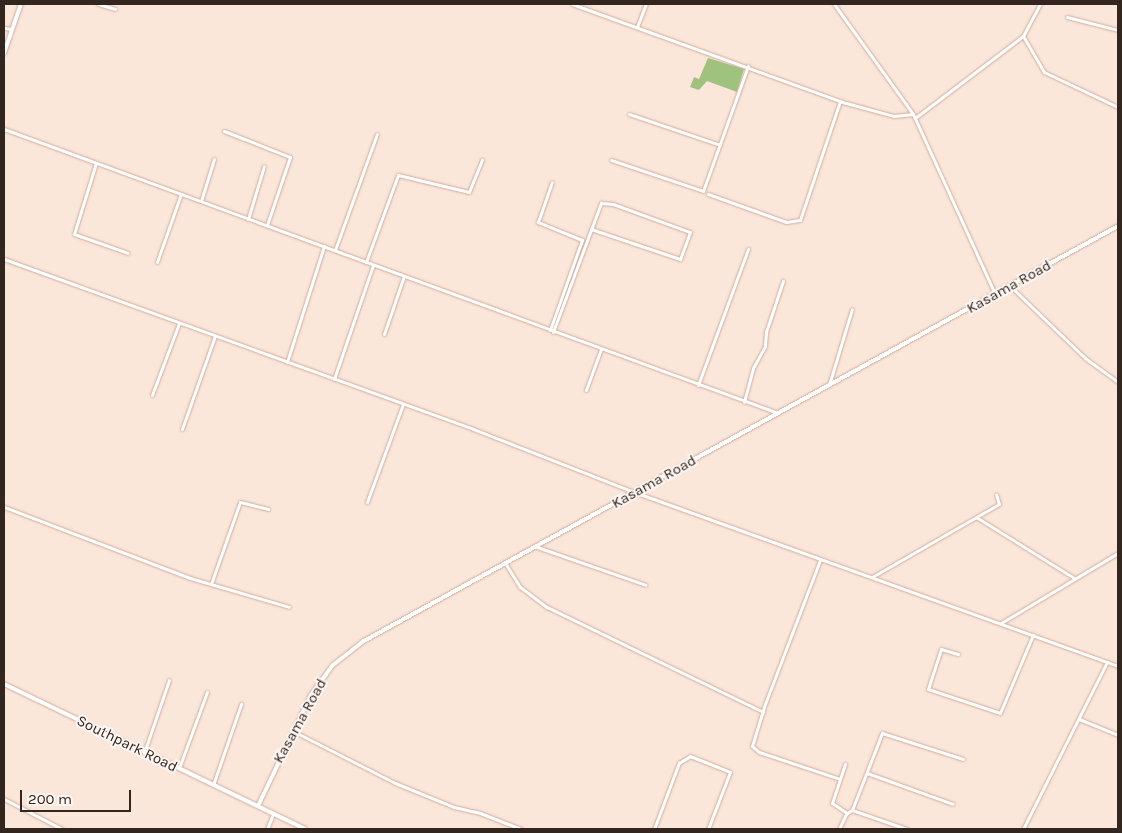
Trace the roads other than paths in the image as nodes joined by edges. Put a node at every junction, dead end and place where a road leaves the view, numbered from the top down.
1 (21, 4) edge
2 (98, 4) edge
3 (572, 4) edge
4 (646, 4) edge
5 (834, 4) edge
6 (1040, 4) edge
7 (115, 9) dead end
8 (1067, 17) dead end
9 (637, 27) junction
10 (4, 28) edge
11 (12, 29) junction
12 (1118, 30) edge
13 (1024, 36) junction
14 (4, 53) edge
15 (748, 66) junction
16 (840, 101) junction
17 (1118, 107) edge
18 (629, 114) dead end
19 (914, 116) junction
20 (4, 129) edge
21 (224, 131) dead end
22 (377, 134) dead end
23 (720, 145) junction
24 (214, 159) dead end
25 (482, 160) dead end
26 (611, 160) dead end
27 (96, 163) junction
28 (264, 166) dead end
29 (552, 182) dead end
30 (181, 194) junction
31 (708, 194) dead end
32 (201, 202) junction
33 (248, 219) junction
34 (267, 225) junction
35 (1118, 226) edge
36 (591, 229) junction
37 (324, 246) junction
38 (335, 250) junction
39 (748, 250) dead end
40 (128, 254) dead end
41 (4, 259) edge
42 (157, 262) dead end
43 (366, 262) junction
44 (373, 264) junction
45 (404, 276) junction
46 (783, 281) dead end
47 (1010, 286) junction
48 (995, 294) junction
49 (852, 309) dead end
50 (179, 323) junction
51 (551, 331) junction
52 (384, 334) dead end
53 (215, 336) junction
54 (601, 349) junction
55 (287, 362) junction
56 (334, 379) junction
57 (1118, 382) edge
58 (698, 385) junction
59 (829, 386) junction
60 (586, 390) dead end
61 (152, 395) dead end
62 (744, 402) junction
63 (403, 404) junction
64 (778, 414) junction
65 (182, 429) dead end
66 (634, 492) junction
67 (996, 494) dead end
68 (367, 502) dead end
69 (4, 507) edge
70 (268, 509) dead end
71 (976, 517) junction
72 (537, 546) junction
73 (1118, 553) edge
74 (820, 560) junction
75 (505, 563) junction
76 (871, 577) junction
77 (1074, 578) junction
78 (210, 584) junction
79 (646, 585) dead end
80 (289, 607) dead end
81 (1000, 624) junction
82 (1033, 635) junction
83 (958, 654) dead end
84 (1107, 662) junction
85 (1118, 666) edge
86 (169, 680) dead end
87 (4, 684) edge
88 (206, 692) dead end
89 (241, 704) dead end
90 (763, 712) junction
91 (1079, 719) junction
92 (292, 731) junction
93 (1118, 735) edge
94 (144, 752) junction
95 (963, 759) dead end
96 (845, 764) dead end
97 (178, 769) junction
98 (866, 773) junction
99 (840, 779) junction
100 (212, 785) junction
101 (4, 799) edge
102 (953, 804) dead end
103 (258, 806) junction
104 (852, 810) junction
105 (847, 813) junction
106 (272, 814) junction
107 (62, 829) edge
108 (267, 829) edge
109 (305, 829) edge
110 (521, 829) edge
111 (654, 829) edge
112 (708, 829) edge
113 (839, 829) edge
114 (907, 829) edge
115 (1023, 829) edge

1 - 11 street
2 - 7 street
3 - 9 street
4 - 9 street
5 - 19 street
6 - 13 street
8 - 12 street
9 - 15 street
10 - 11 street
11 - 14 street
13 - 17 street
13 - 19 street
15 - 16 street
15 - 23 street
16 - 19 street
16 - 31 street
18 - 23 street
19 - 48 street
20 - 27 street
21 - 34 street
22 - 38 street
23 - 26 street
24 - 32 street
25 - 43 street
27 - 30 street
27 - 40 street
28 - 33 street
29 - 51 street
30 - 32 street
30 - 42 street
32 - 33 street
33 - 34 street
34 - 37 street
35 - 47 street, Kasama Road
36 - 36 street
36 - 51 street
37 - 38 street
37 - 55 street
38 - 43 street
39 - 58 street
41 - 50 street
43 - 44 street
44 - 45 street
44 - 56 street
45 - 51 street
45 - 52 street
46 - 62 street
47 - 48 street, Kasama Road
47 - 57 street
48 - 59 street, Kasama Road
49 - 59 street
50 - 53 street
50 - 61 street
51 - 54 street
53 - 55 street
53 - 65 street
54 - 58 street
54 - 60 street
55 - 56 street
56 - 63 street
58 - 62 street
59 - 64 street, Kasama Road
62 - 64 street
63 - 66 street
63 - 68 street
64 - 66 street, Kasama Road
66 - 72 street, Kasama Road
66 - 74 street
67 - 71 street
69 - 78 street
70 - 78 street
71 - 76 street
71 - 77 street
72 - 75 street, Kasama Road
72 - 79 street
73 - 77 street
74 - 76 street
74 - 90 street
75 - 90 street
75 - 92 street, Kasama Road
76 - 81 street
77 - 81 street
78 - 80 street
81 - 82 street
82 - 83 street
82 - 84 street
84 - 85 street
84 - 91 street
86 - 94 street
87 - 94 street, Southpark Road
88 - 97 street
89 - 100 street
90 - 99 street
91 - 93 street
91 - 115 street
92 - 103 street, Kasama Road
92 - 110 street
94 - 97 street, Southpark Road
95 - 98 street
96 - 99 street
97 - 100 street, Southpark Road
98 - 102 street
98 - 104 street
99 - 105 street
100 - 103 street, Southpark Road
101 - 107 street
103 - 106 street, Southpark Road
104 - 105 street
104 - 114 street
105 - 113 street
106 - 108 street
106 - 109 street, Southpark Road
111 - 112 street

